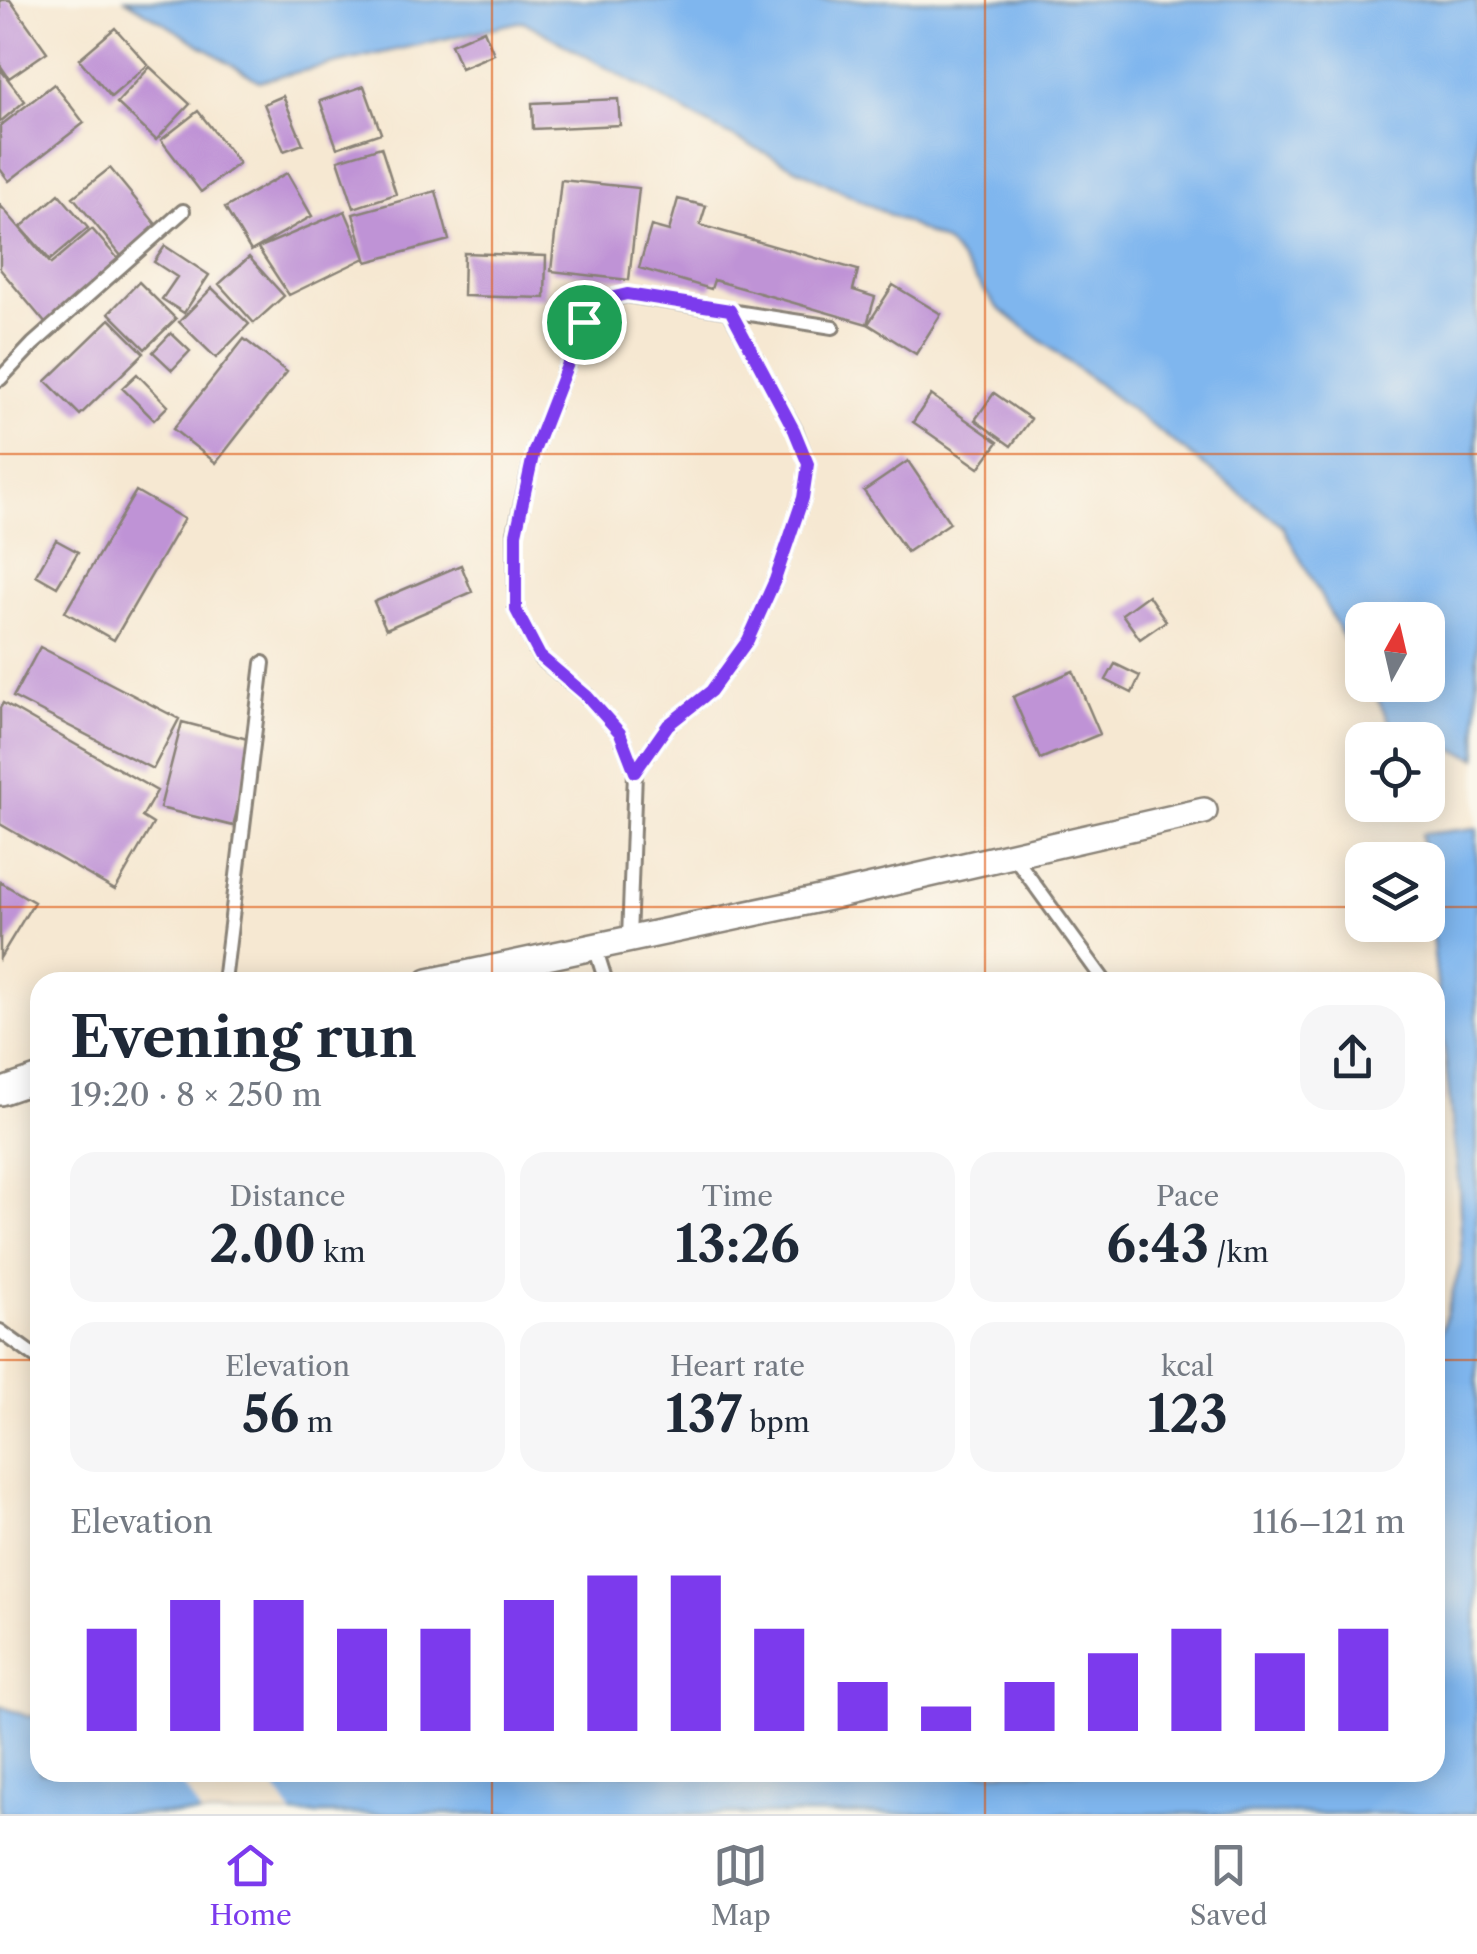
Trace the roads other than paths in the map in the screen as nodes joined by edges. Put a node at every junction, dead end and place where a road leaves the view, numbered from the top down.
1 (183, 211) dead end
2 (730, 310) junction
3 (833, 327) dead end
4 (0, 379) edge
5 (263, 664) dead end
6 (635, 772) junction
7 (1204, 811) dead end
8 (1013, 855) junction
9 (629, 940) junction
10 (595, 947) junction
11 (225, 972) edge
12 (476, 972) edge
13 (603, 972) edge
14 (1098, 972) edge
15 (30, 1082) edge
16 (0, 1092) edge
17 (0, 1331) edge
18 (30, 1353) edge

1 - 4 lane
2 - 3 lane
2 - 6 lane
2 - 6 lane
5 - 11 lane
6 - 9 lane
7 - 8 street
8 - 9 street
8 - 14 lane
9 - 10 street
10 - 12 street
10 - 13 lane
15 - 16 street
17 - 18 lane

